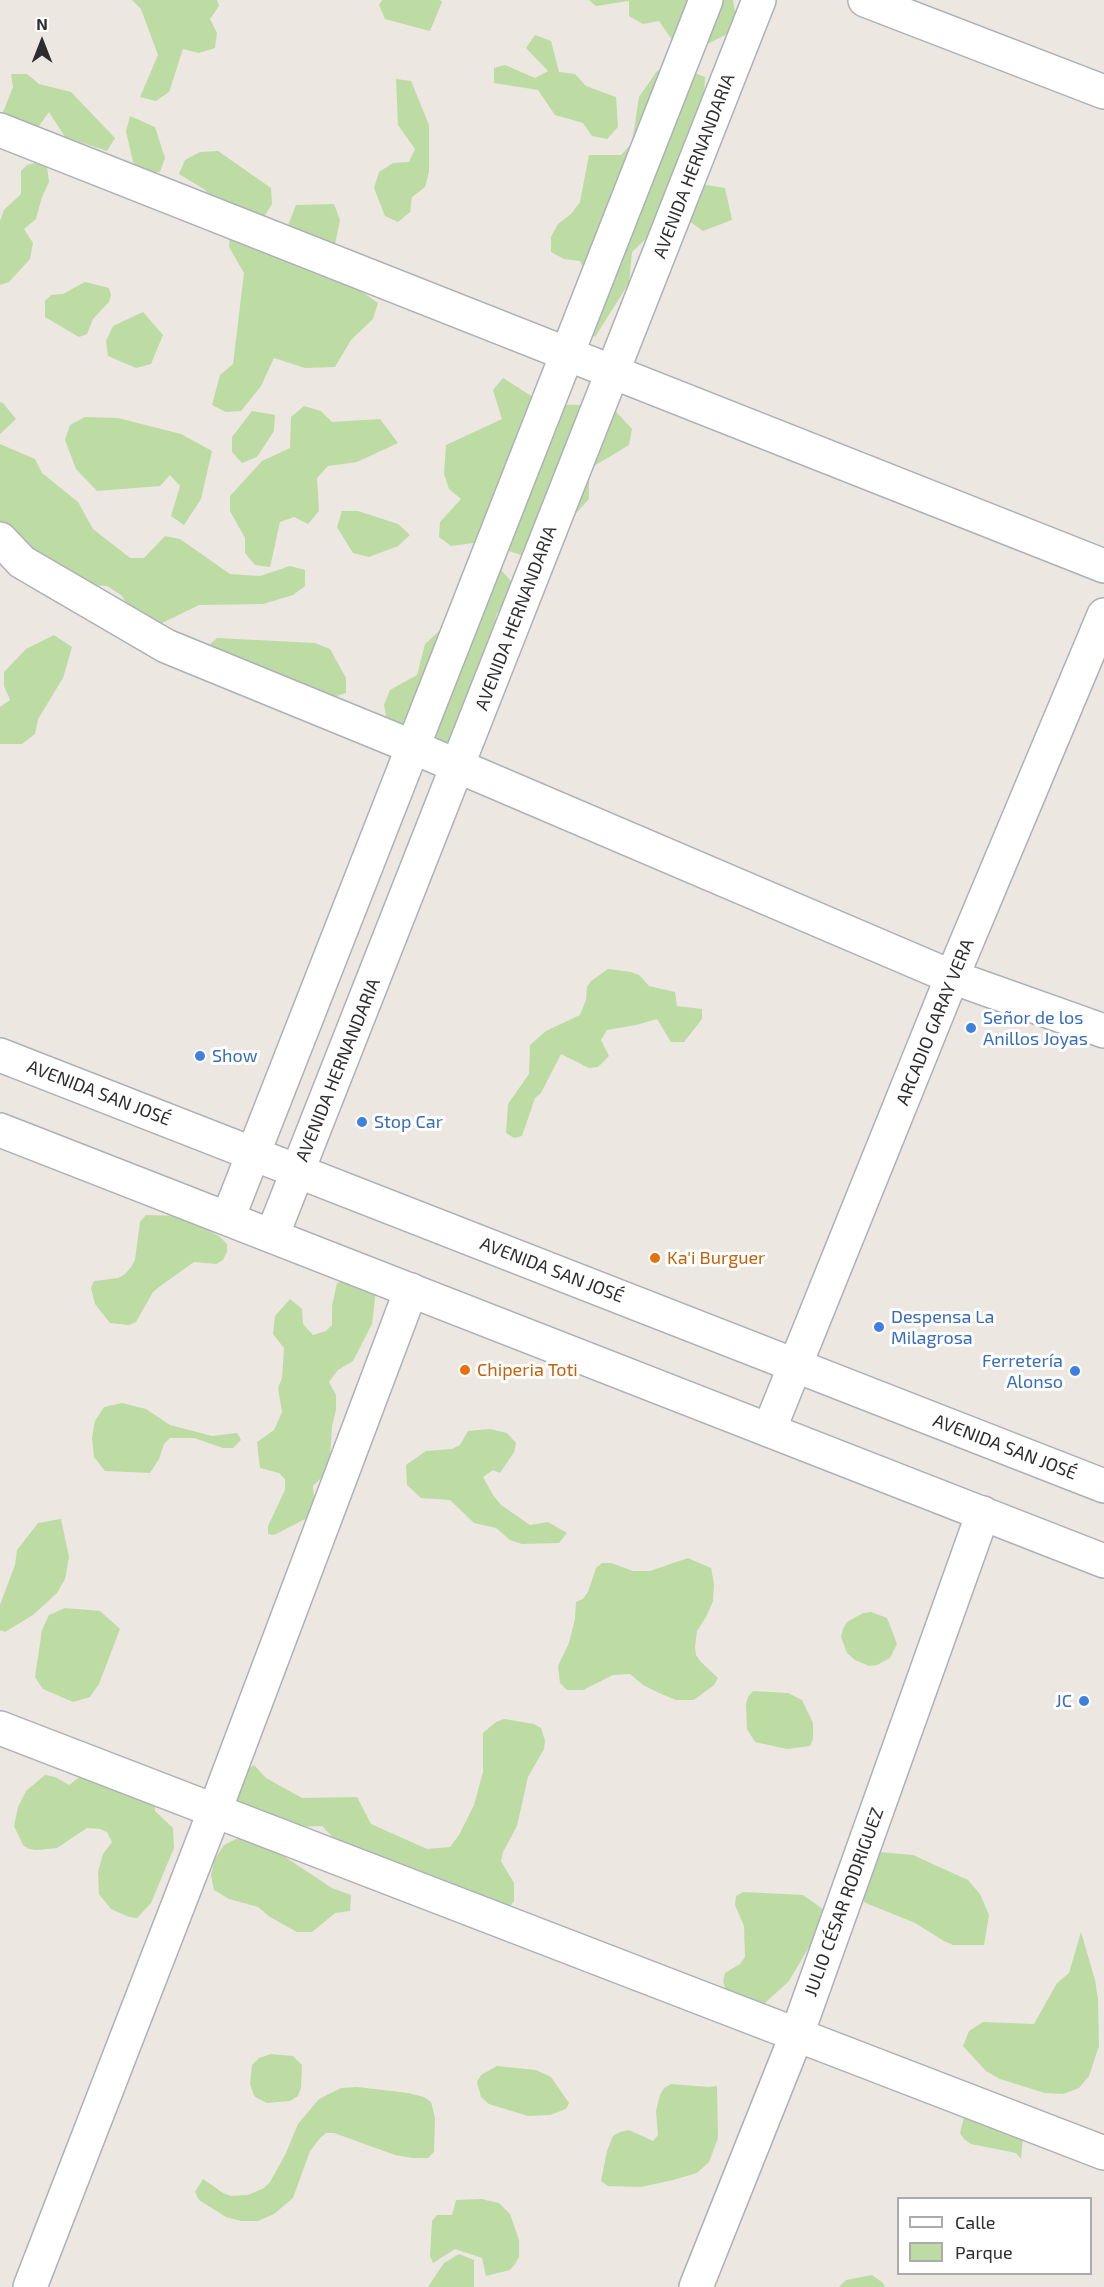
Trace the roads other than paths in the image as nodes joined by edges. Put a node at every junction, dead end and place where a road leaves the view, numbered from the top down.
1 (706, 0) edge
2 (759, 0) edge
3 (865, 0) edge
4 (1104, 92) edge
5 (0, 130) edge
6 (567, 354) junction
7 (612, 372) junction
8 (0, 539) edge
9 (1104, 566) edge
10 (1104, 615) edge
11 (413, 747) junction
12 (457, 767) junction
13 (952, 977) junction
14 (1104, 1031) edge
15 (0, 1054) edge
16 (0, 1130) edge
17 (254, 1154) junction
18 (298, 1171) junction
19 (228, 1218) junction
20 (272, 1236) junction
21 (411, 1290) junction
22 (796, 1365) junction
23 (769, 1430) junction
24 (1104, 1485) edge
25 (983, 1514) junction
26 (1104, 1561) edge
27 (0, 1728) edge
28 (215, 1810) junction
29 (797, 2034) junction
30 (1104, 2153) edge
31 (30, 2287) edge
32 (696, 2287) edge

1 - 6 street
2 - 7 street, AVENIDA HERNANDARIA
3 - 4 street
5 - 6 street
6 - 7 street
6 - 11 street
7 - 9 street
7 - 12 street, AVENIDA HERNANDARIA
8 - 11 street
10 - 13 street, ARCADIO GARAY VERA
11 - 12 street
11 - 17 street
12 - 13 street
12 - 18 street, AVENIDA HERNANDARIA
13 - 14 street
13 - 22 street, ARCADIO GARAY VERA
15 - 17 street, AVENIDA SAN JOSÉ
16 - 19 street
17 - 18 street, AVENIDA SAN JOSÉ
17 - 19 street
18 - 20 street, AVENIDA HERNANDARIA
18 - 22 street, AVENIDA SAN JOSÉ
19 - 20 street
20 - 21 street
21 - 23 street
21 - 28 street
22 - 23 street, ARCADIO GARAY VERA
22 - 24 street, AVENIDA SAN JOSÉ
23 - 25 street
25 - 26 street
25 - 29 street, JULIO CÉSAR RODRIGUEZ
27 - 28 street
28 - 29 street
28 - 31 street
29 - 30 street
29 - 32 street, JULIO CÉSAR RODRIGUEZ

